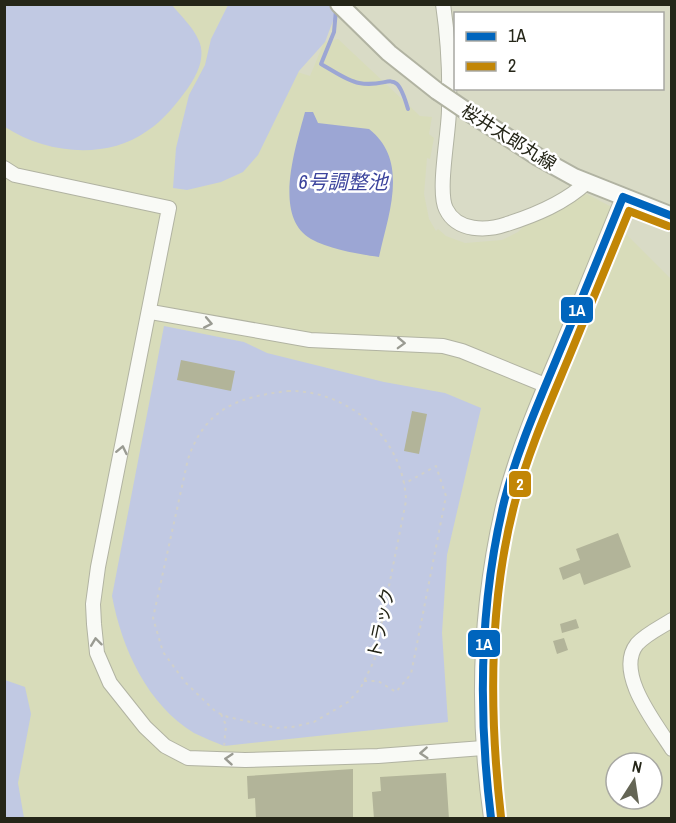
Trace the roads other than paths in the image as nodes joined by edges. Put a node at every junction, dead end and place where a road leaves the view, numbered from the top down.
1 (339, 4) edge
2 (443, 4) edge
3 (4, 168) edge
4 (587, 182) junction
5 (623, 197) junction
6 (672, 216) edge
7 (151, 312) junction
8 (545, 385) junction
9 (672, 620) edge
10 (483, 748) junction
11 (672, 749) edge
12 (491, 819) edge

1 - 4 main road, 桜井太郎丸線, bridge
2 - 4 street
3 - 7 street
4 - 5 main road, 桜井太郎丸線
5 - 6 main road, 桜井太郎丸線
5 - 8 street
7 -> 8 street
10 -> 7 street
8 - 10 street
9 - 11 street
10 - 12 street

